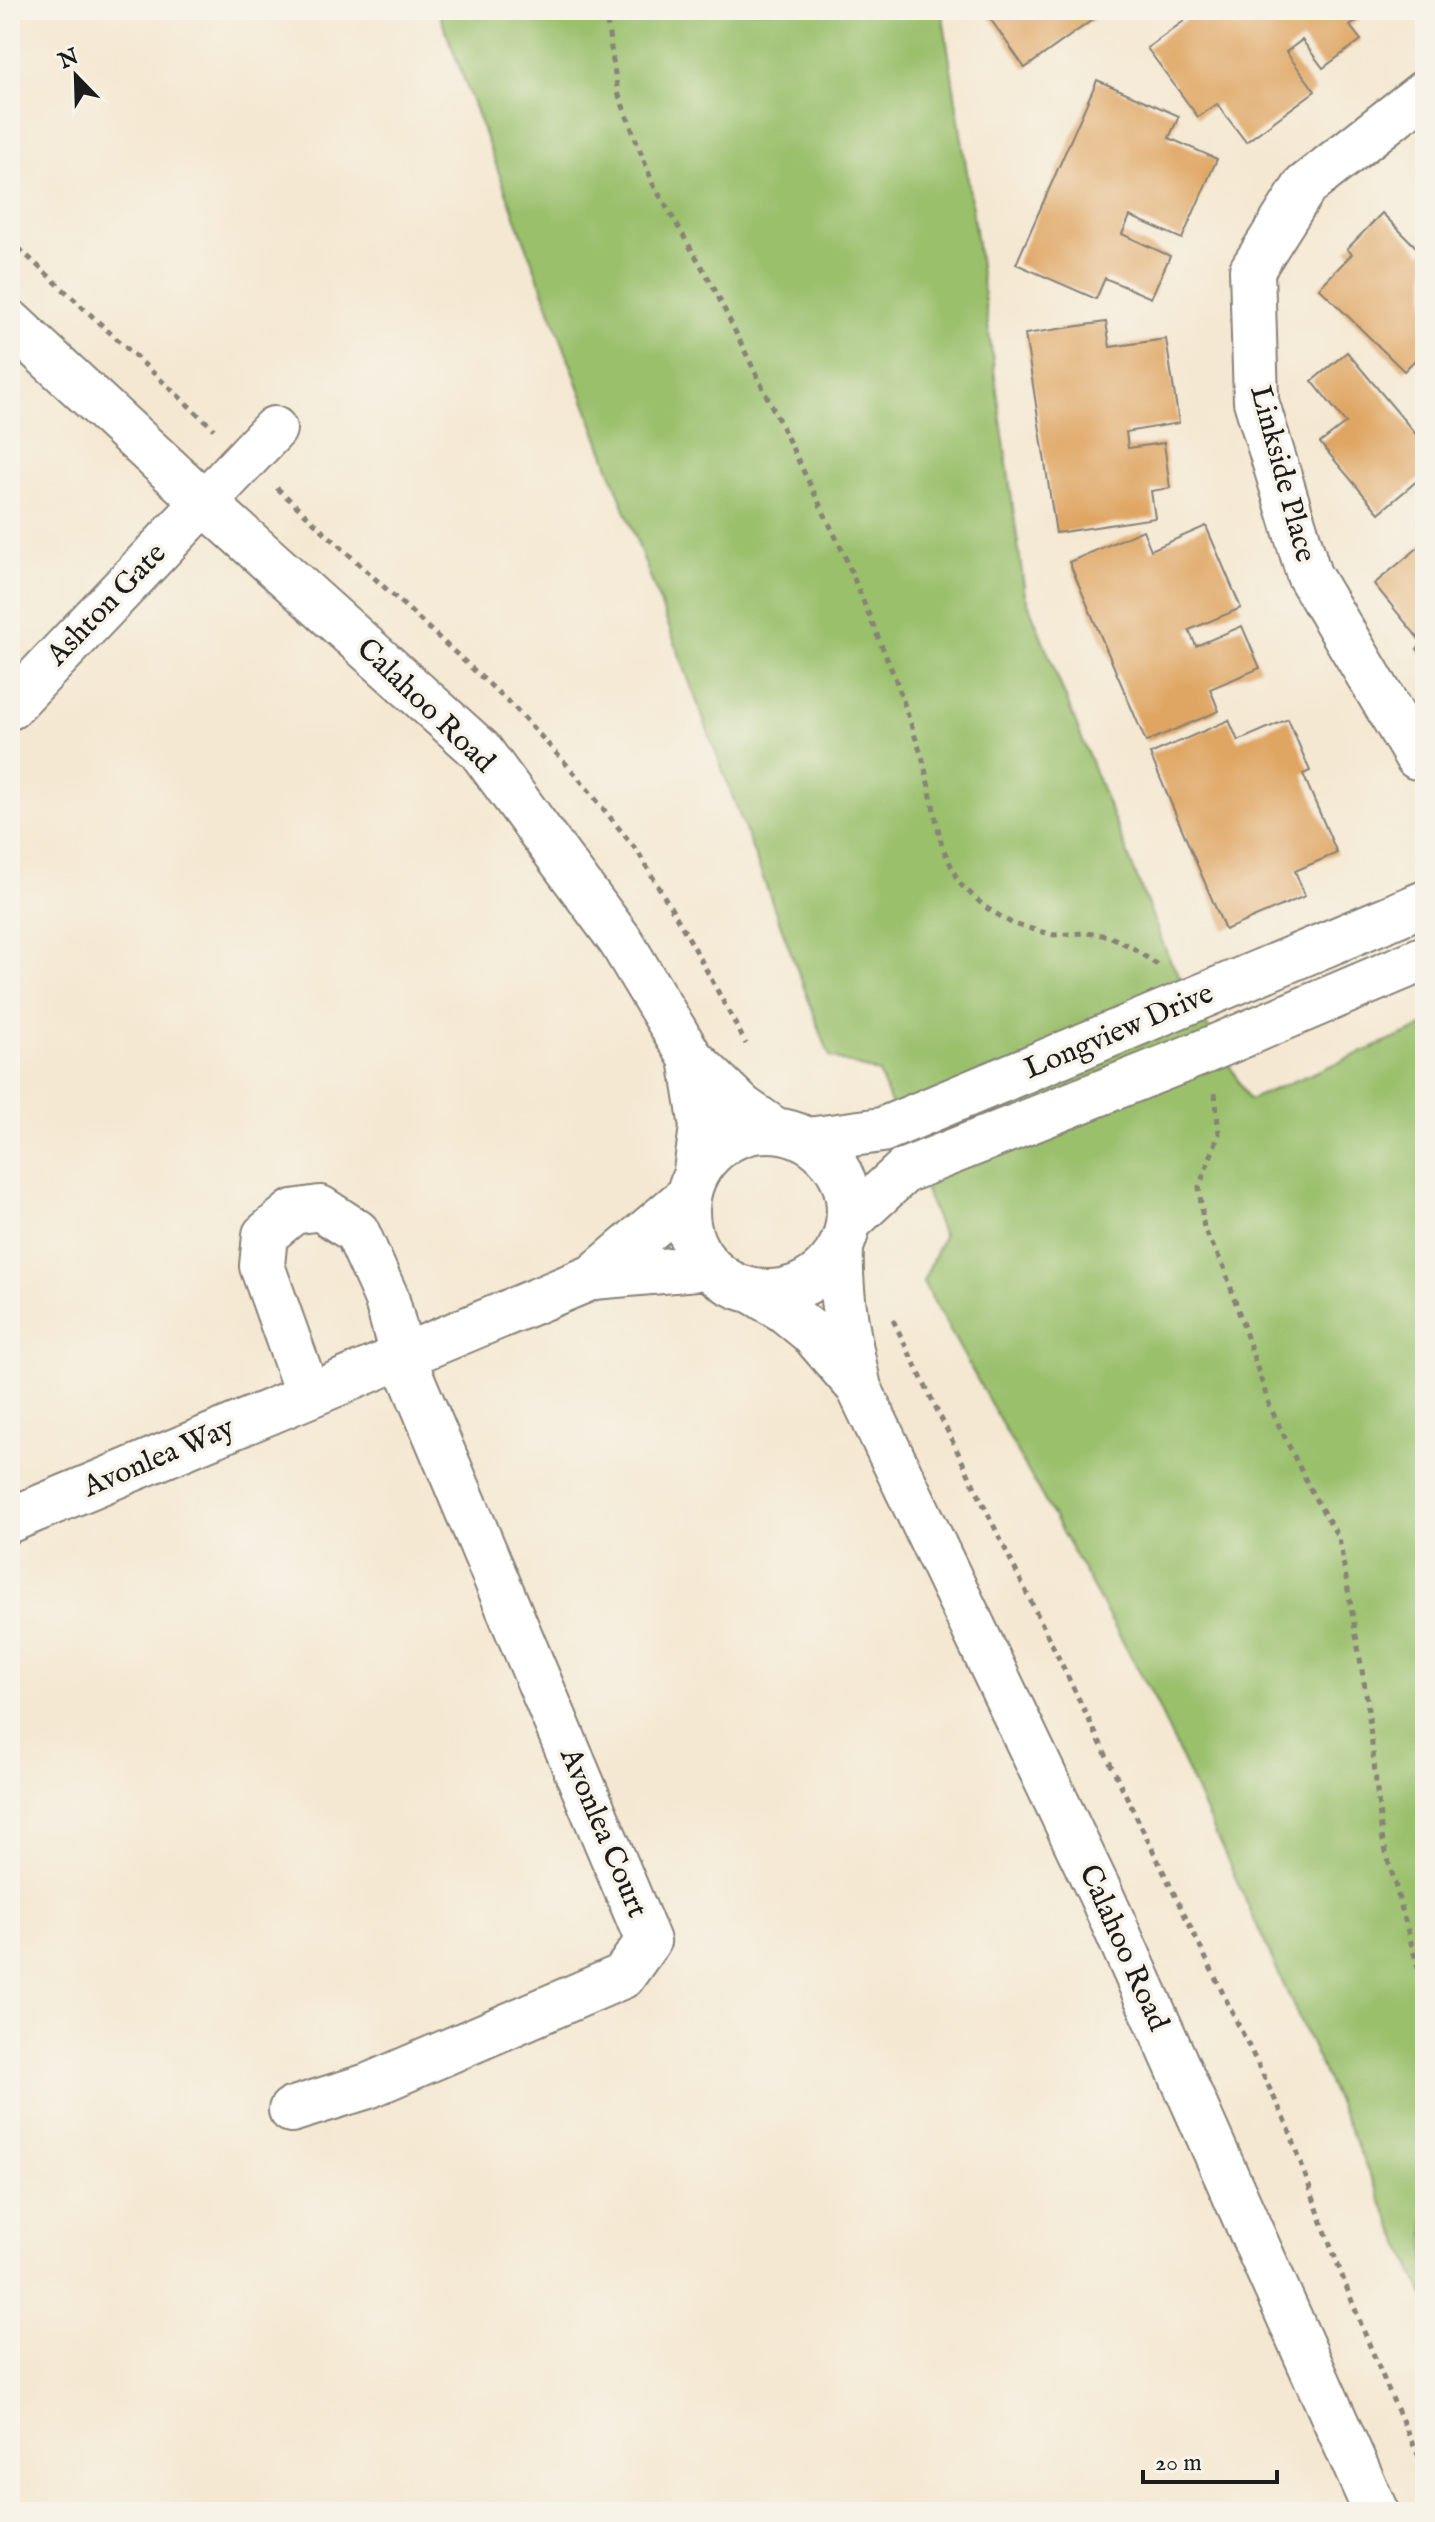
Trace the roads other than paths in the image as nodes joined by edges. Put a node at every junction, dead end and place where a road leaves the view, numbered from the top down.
1 (1425, 92) edge
2 (10, 322) edge
3 (274, 429) dead end
4 (205, 503) junction
5 (10, 707) edge
6 (1417, 757) dead end
7 (1425, 903) edge
8 (1425, 958) edge
9 (691, 1058) junction
10 (791, 1135) junction
11 (692, 1183) junction
12 (845, 1236) junction
13 (708, 1267) junction
14 (593, 1277) junction
15 (754, 1292) junction
16 (402, 1355) junction
17 (859, 1388) junction
18 (308, 1395) junction
19 (10, 1520) edge
20 (291, 2110) dead end
21 (1376, 2512) edge

1 - 6 street, Linkside Place
2 - 4 street, Calahoo Road
3 - 4 street
4 - 5 street, Ashton Gate
4 - 9 street, Calahoo Road
7 - 10 street, Longview Drive
8 - 12 street, Longview Drive
9 - 10 street, Calahoo Road
9 - 11 street, Calahoo Road
10 - 11 street
10 - 12 street
11 - 13 street
11 - 14 street, Avonlea Way
12 - 15 street
12 - 17 street, Calahoo Road
13 - 14 street, Avonlea Way
13 - 15 street
14 - 16 street, Avonlea Way
15 - 17 street, Calahoo Road
16 - 18 street, Avonlea Way
16 - 18 street
16 - 20 street, Avonlea Court
17 - 21 street, Calahoo Road
18 - 19 street, Avonlea Way

